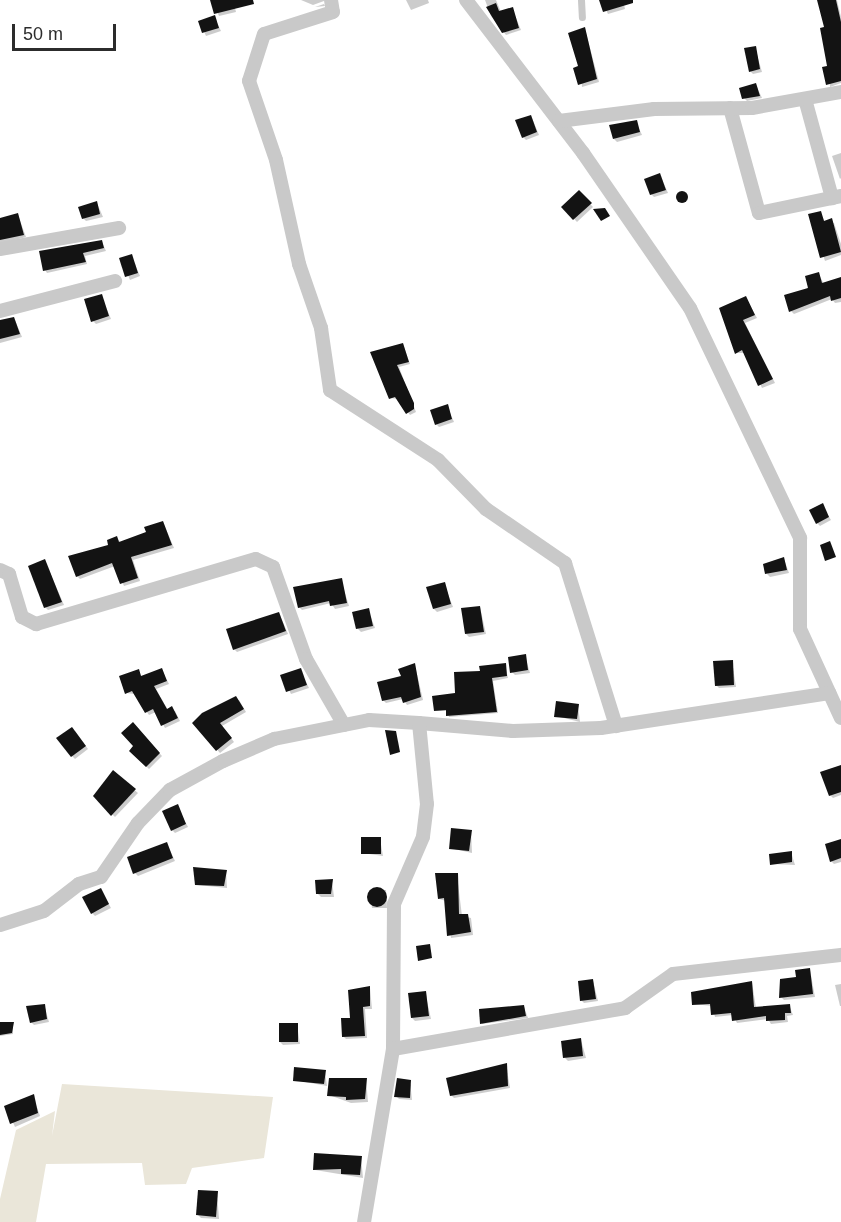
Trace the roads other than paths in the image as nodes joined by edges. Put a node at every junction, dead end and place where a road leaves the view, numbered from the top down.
1 (331, 0) edge
2 (466, 0) edge
3 (581, 0) edge
4 (582, 17) dead end
5 (841, 92) edge
6 (805, 99) junction
7 (730, 108) junction
8 (559, 121) junction
9 (837, 197) edge
10 (119, 228) dead end
11 (0, 249) edge
12 (115, 281) dead end
13 (0, 311) edge
14 (0, 570) edge
15 (829, 693) junction
16 (841, 718) edge
17 (419, 723) junction
18 (344, 725) junction
19 (616, 726) junction
20 (0, 926) edge
21 (841, 955) edge
22 (393, 1048) junction
23 (364, 1222) edge

1 - 19 street
2 - 8 street
3 - 4 lane
5 - 6 street
6 - 7 street
6 - 9 street
7 - 8 street
7 - 9 street
8 - 15 street
10 - 11 street
12 - 13 street
14 - 18 street
15 - 16 street
15 - 19 street
17 - 18 street
17 - 19 street
17 - 22 street
18 - 20 street
21 - 22 street
22 - 23 street

